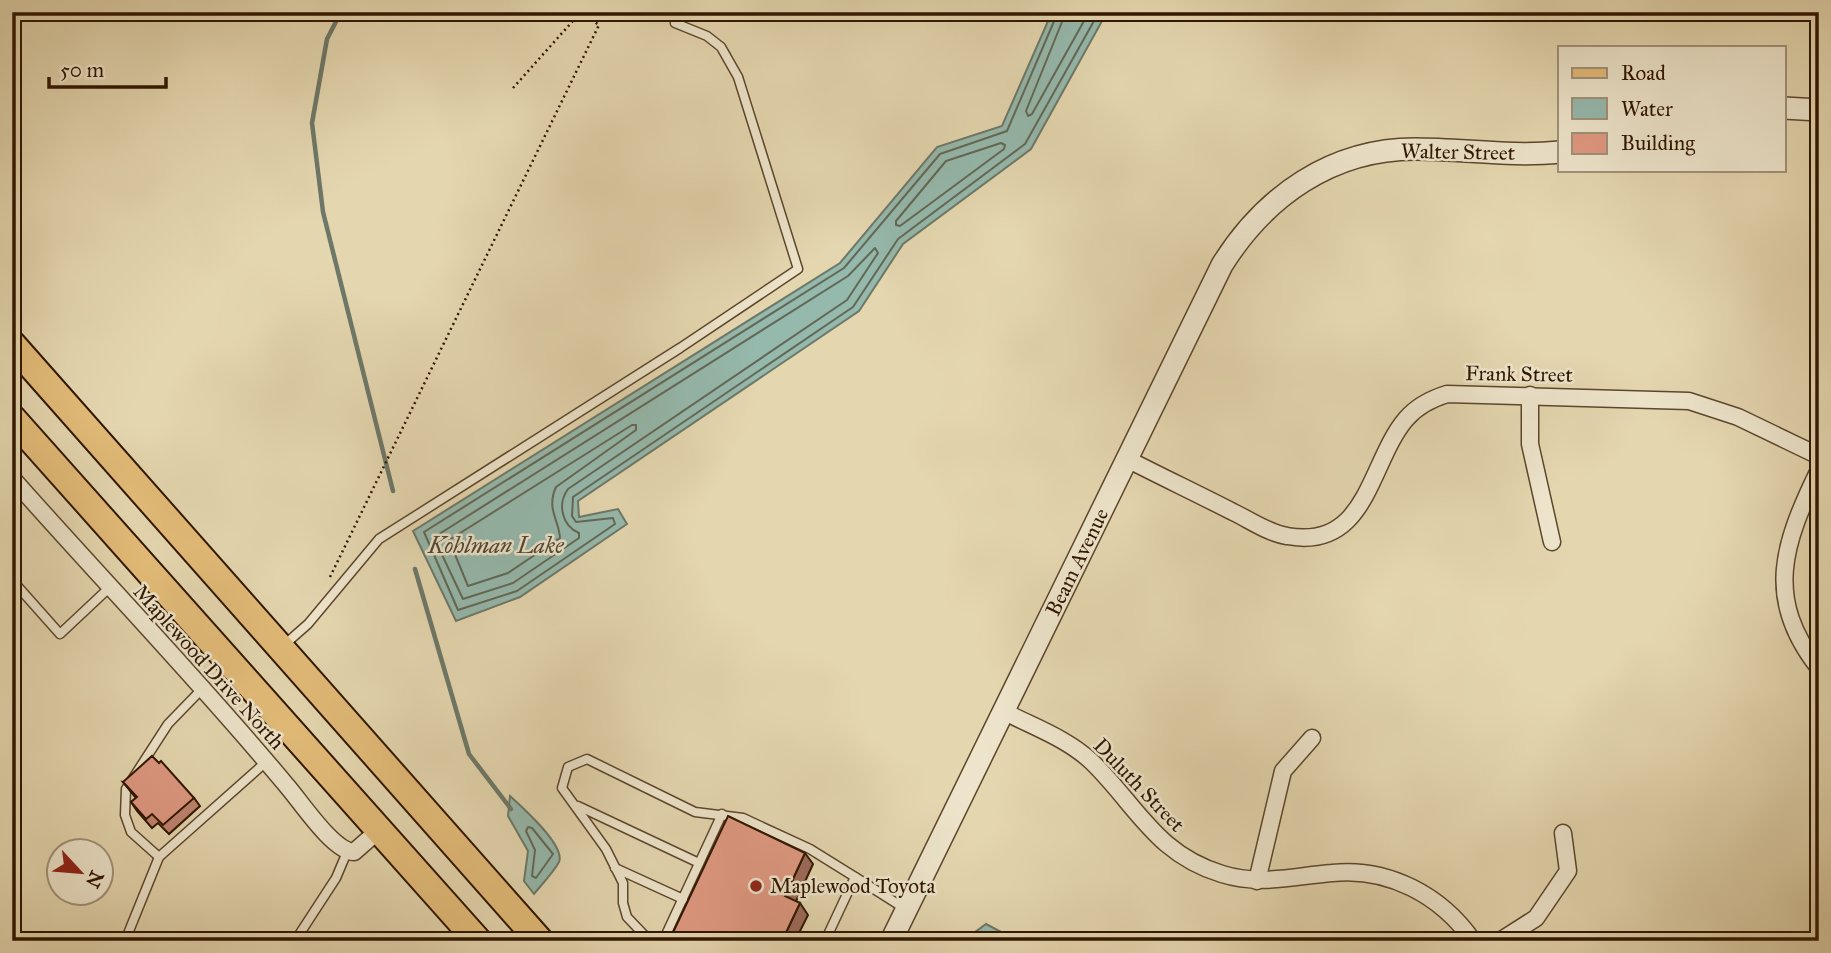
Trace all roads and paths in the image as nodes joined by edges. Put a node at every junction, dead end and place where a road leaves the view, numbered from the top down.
1 (580, 13) edge
2 (675, 23) dead end
3 (513, 88) dead end
4 (1786, 108) edge
5 (1819, 110) edge
6 (1558, 152) edge
7 (1282, 195) joint
8 (12, 344) edge
9 (1530, 395) junction
10 (12, 418) edge
11 (1819, 456) edge
12 (1127, 459) junction
13 (1819, 470) edge
14 (12, 478) edge
15 (1552, 542) dead end
16 (12, 579) edge
17 (109, 587) junction
18 (326, 587) dead end
19 (280, 649) junction
20 (1819, 668) edge
21 (202, 689) junction
22 (1005, 712) junction
23 (1312, 738) dead end
24 (267, 761) junction
25 (576, 805) junction
26 (722, 814) junction
27 (379, 830) junction
28 (1563, 833) dead end
29 (346, 852) junction
30 (159, 857) junction
31 (699, 863) junction
32 (615, 867) junction
33 (855, 877) junction
34 (1257, 881) junction
35 (683, 899) junction
36 (906, 910) junction
37 (125, 941) edge
38 (295, 941) edge
39 (478, 941) edge
40 (540, 941) edge
41 (650, 941) edge
42 (663, 941) edge
43 (825, 941) edge
44 (891, 941) edge
45 (1473, 941) edge
46 (1500, 941) edge

1 - 3 path
1 - 18 path
2 - 19 lane
4 - 5 street
6 - 7 street, Walter Street
7 - 12 street, Beam Avenue
8 - 19 main road
9 - 11 street, Frank Street
9 - 12 street, Frank Street
9 - 15 street
10 - 27 main road
12 - 22 street, Beam Avenue
13 - 20 street
14 - 17 street, Maplewood Drive North
16 - 17 lane
17 - 21 street, Maplewood Drive North
19 - 40 main road
21 - 24 street, Maplewood Drive North
21 - 30 lane
22 - 34 street, Duluth Street
22 - 36 street, Beam Avenue
23 - 34 street
24 - 29 street, Maplewood Drive North
24 - 30 lane
25 - 26 lane
25 - 31 lane
25 - 32 lane
26 - 31 lane
26 - 33 lane
27 - 29 street
27 - 39 main road
28 - 46 street
29 - 38 lane
30 - 37 lane
31 - 35 lane
32 - 35 lane
32 - 41 lane
33 - 36 lane
33 - 43 lane
34 - 45 street, Duluth Street
35 - 42 lane
36 - 44 street, Beam Avenue

